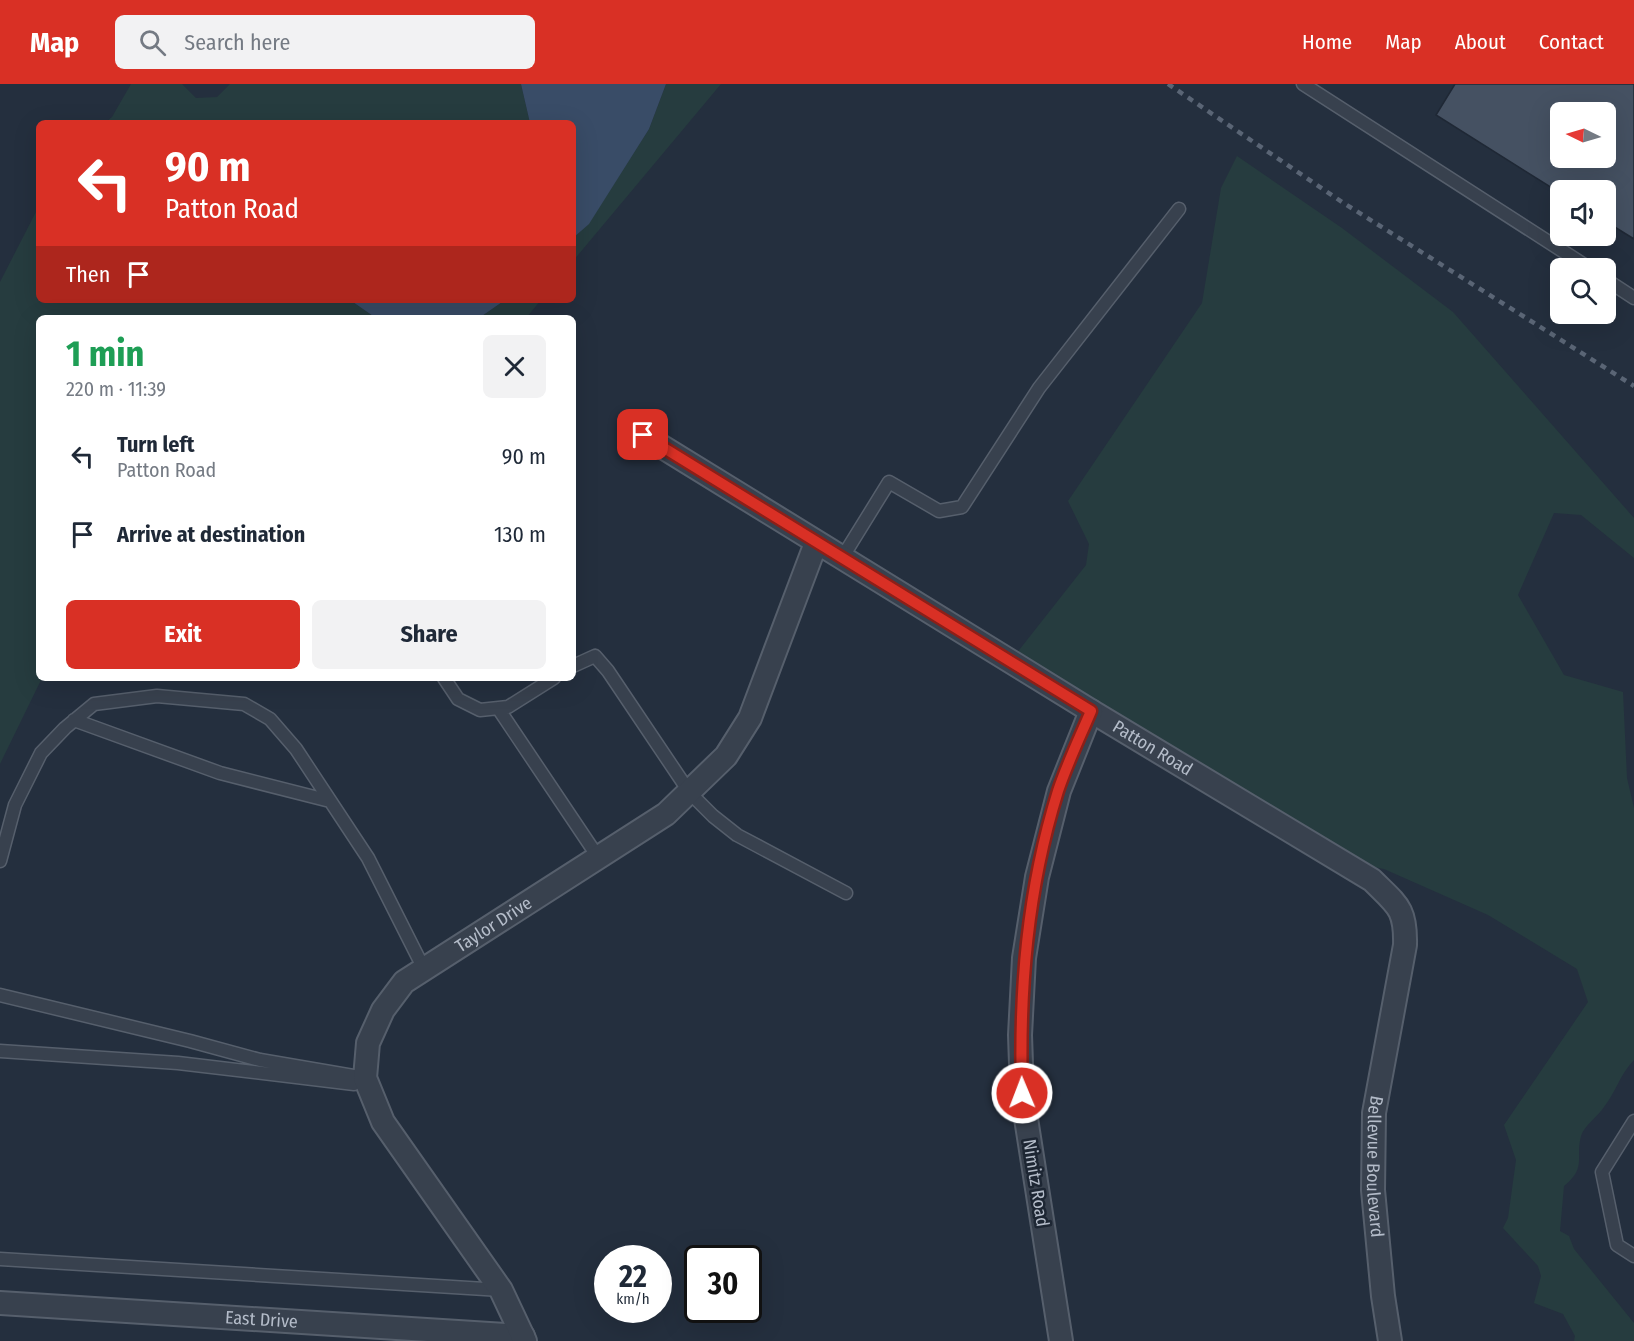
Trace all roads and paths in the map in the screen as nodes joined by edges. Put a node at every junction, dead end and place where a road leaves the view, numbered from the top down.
1 (1303, 84) edge
2 (1179, 208) dead end
3 (1573, 258) edge
4 (1616, 286) edge
5 (1634, 298) edge
6 (643, 435) dead end
7 (816, 543) junction
8 (842, 558) junction
9 (576, 665) edge
10 (446, 681) edge
11 (549, 681) edge
12 (498, 708) junction
13 (1091, 711) junction
14 (74, 720) junction
15 (690, 793) junction
16 (330, 801) junction
17 (598, 857) junction
18 (0, 861) edge
19 (846, 893) dead end
20 (1405, 922) joint
21 (424, 969) junction
22 (0, 995) edge
23 (0, 1051) edge
24 (366, 1082) junction
25 (1634, 1121) edge
26 (1634, 1256) edge
27 (0, 1259) edge
28 (501, 1290) junction
29 (0, 1303) edge
30 (524, 1339) edge
31 (1061, 1341) edge
32 (1390, 1341) edge

1 - 3 lane
2 - 8 lane
4 - 5 lane
6 - 7 street, Patton Road
7 - 8 street, Patton Road
7 - 15 street, Taylor Drive
8 - 13 street, Patton Road
9 - 15 lane
10 - 12 lane
11 - 12 lane
12 - 17 lane
13 - 20 street, Patton Road
13 - 31 street, Nimitz Road
14 - 16 lane
14 - 16 lane
14 - 18 lane
15 - 17 street, Taylor Drive
15 - 19 lane
16 - 21 lane
17 - 21 street, Taylor Drive
20 - 32 street, Bellevue Boulevard
21 - 24 street, Taylor Drive
22 - 24 lane
23 - 24 lane
24 - 28 street, Taylor Drive
25 - 26 lane
27 - 28 lane
28 - 30 street, Taylor Drive
29 - 30 street, East Drive

